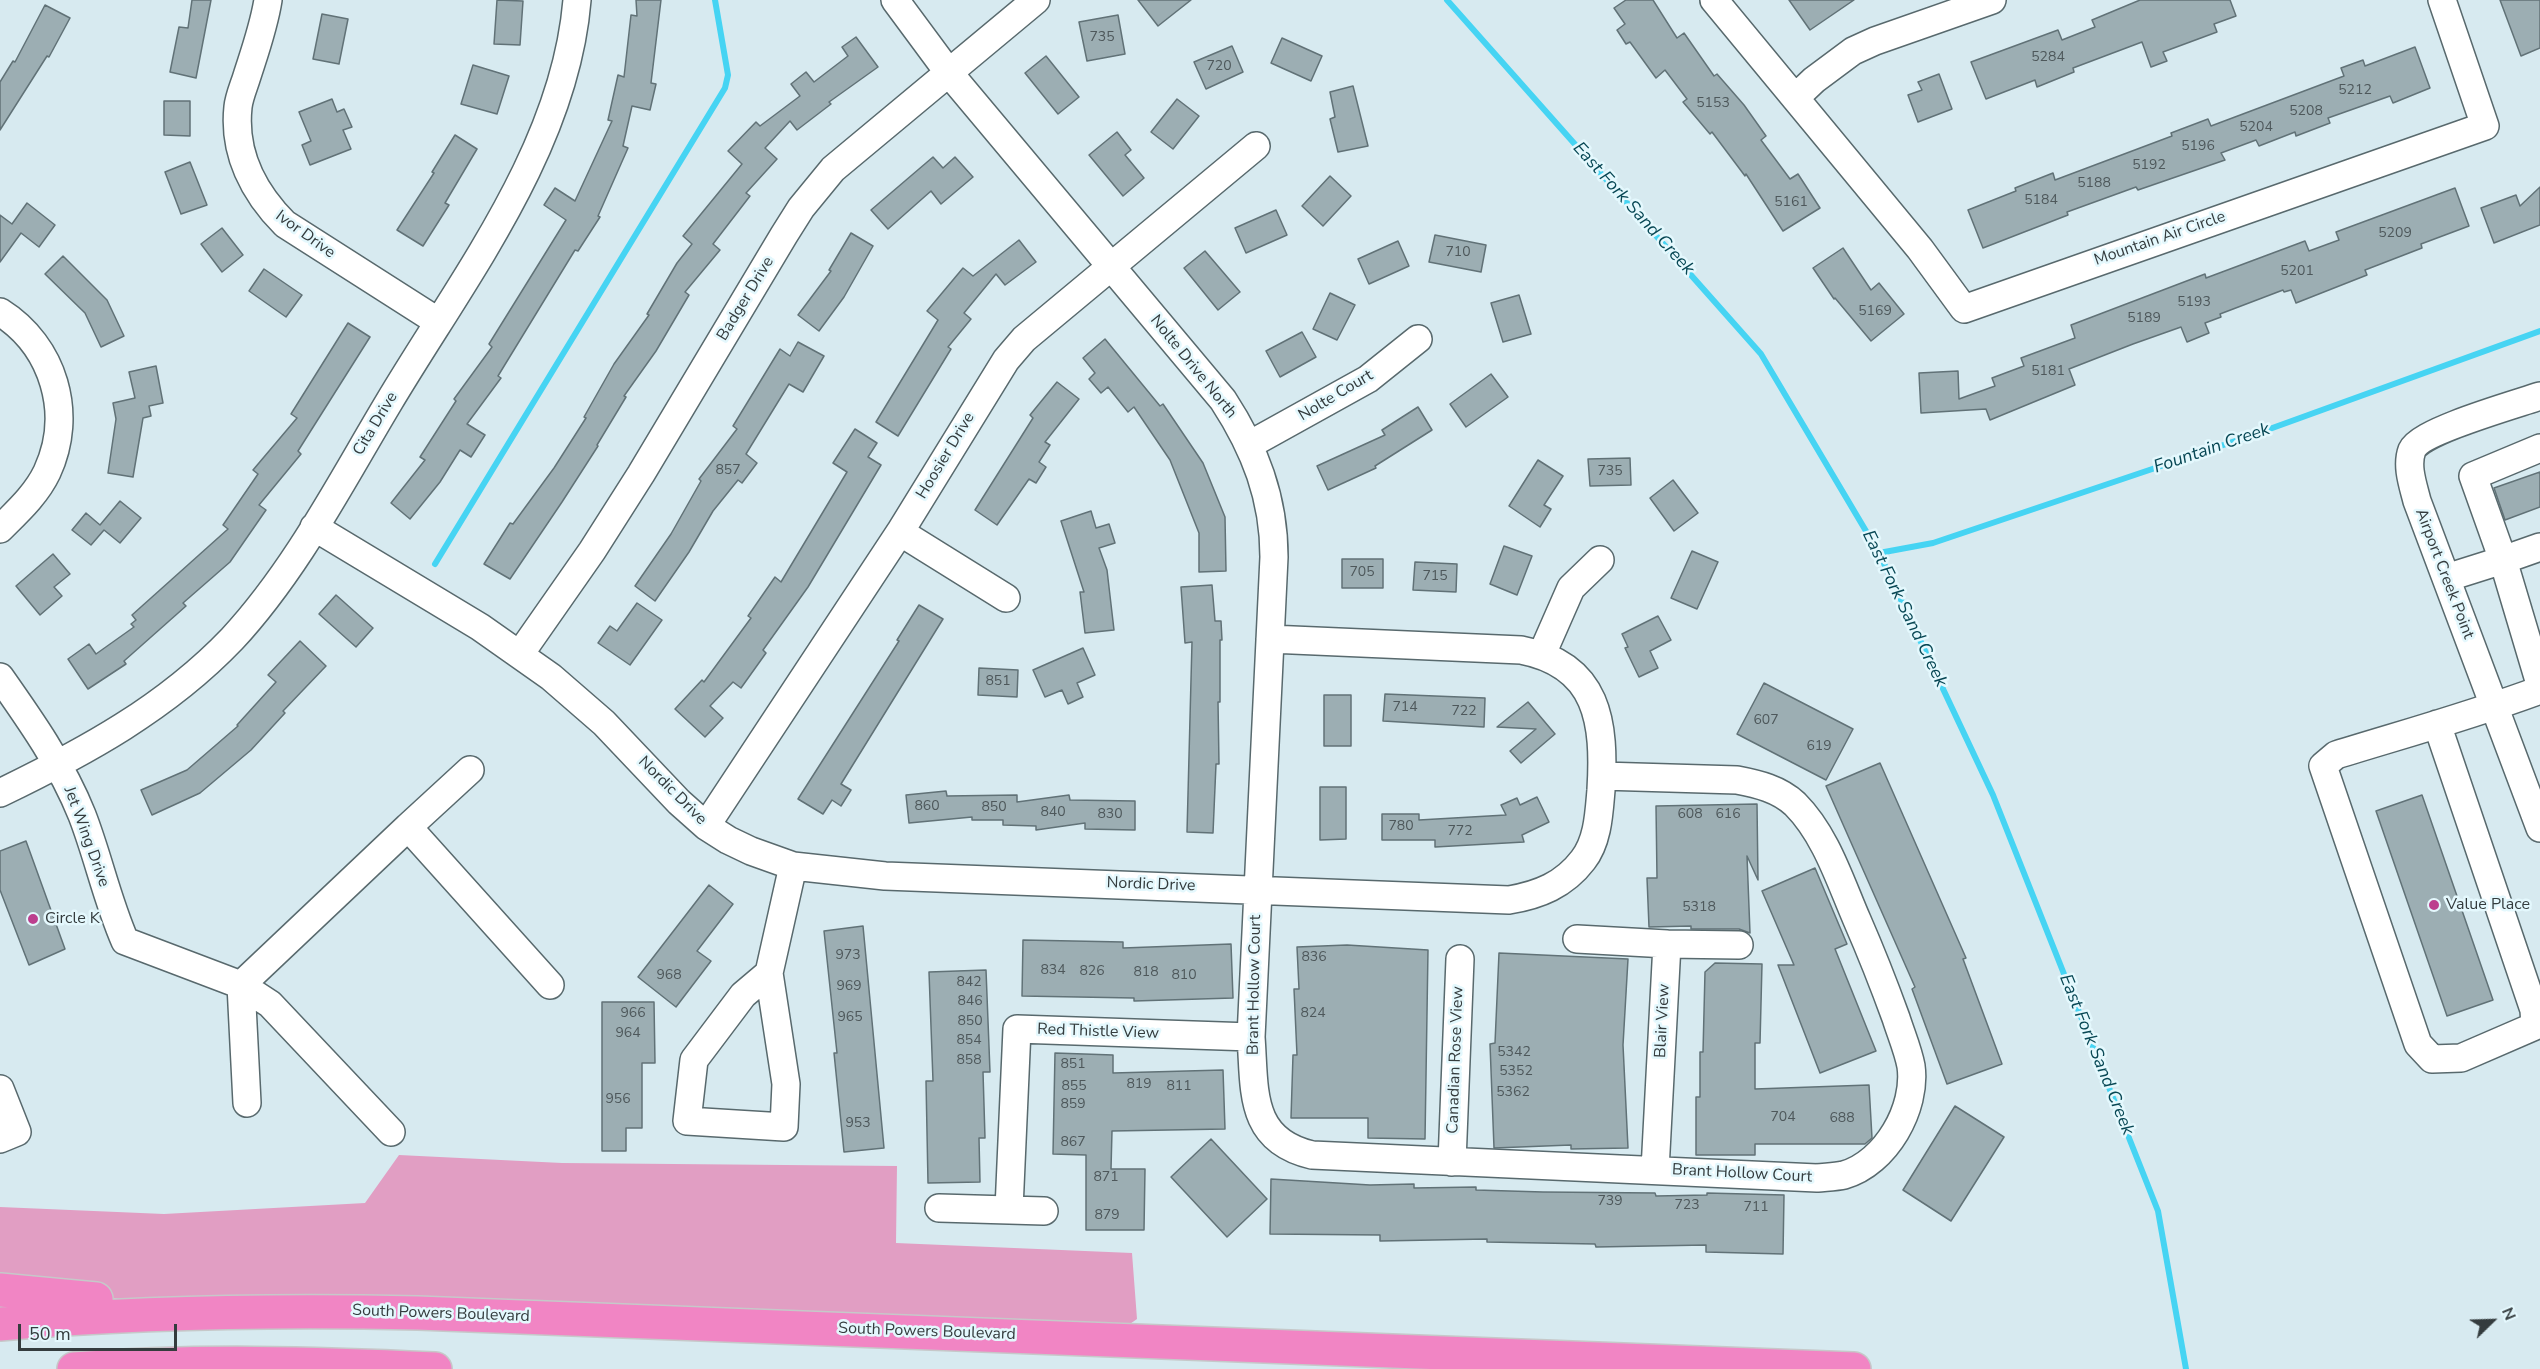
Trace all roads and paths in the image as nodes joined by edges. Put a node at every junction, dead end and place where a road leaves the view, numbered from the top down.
1 (268, 0) edge
2 (577, 0) edge
3 (895, 0) edge
4 (1036, 0) edge
5 (1714, 0) edge
6 (1992, 0) edge
7 (2442, 0) edge
8 (949, 73) junction
9 (1795, 98) junction
10 (1256, 146) dead end
11 (1110, 267) junction
12 (0, 312) edge
13 (437, 321) junction
14 (1418, 339) dead end
15 (2540, 396) edge
16 (1250, 445) junction
17 (2540, 448) edge
18 (314, 527) junction
19 (0, 529) edge
20 (900, 532) junction
21 (2540, 547) edge
22 (1600, 560) dead end
23 (2503, 560) junction
24 (2446, 578) junction
25 (1006, 598) dead end
26 (1270, 639) junction
27 (520, 654) junction
28 (1542, 654) junction
29 (0, 677) edge
30 (2540, 684) edge
31 (2540, 690) edge
32 (2494, 707) junction
33 (2437, 724) junction
34 (59, 765) junction
35 (470, 770) dead end
36 (1602, 776) junction
37 (0, 793) edge
38 (706, 826) junction
39 (408, 827) junction
40 (2540, 828) edge
41 (794, 866) junction
42 (1257, 889) junction
43 (1577, 939) dead end
44 (1667, 944) junction
45 (1739, 945) dead end
46 (1460, 959) dead end
47 (769, 973) junction
48 (241, 985) junction
49 (550, 985) dead end
50 (1251, 1037) junction
51 (0, 1089) edge
52 (247, 1103) dead end
53 (391, 1132) dead end
54 (0, 1139) edge
55 (1452, 1162) junction
56 (1654, 1170) junction
57 (939, 1208) dead end
58 (1009, 1209) junction
59 (1044, 1210) dead end
60 (0, 1290) edge
61 (272, 1310) junction
62 (0, 1323) edge
63 (303, 1364) junction
64 (74, 1369) edge
65 (243, 1369) edge
66 (435, 1369) edge
67 (1854, 1369) edge

1 - 13 street, Ivor Drive
2 - 13 street, Cita Drive
3 - 8 street, Nolte Drive North
4 - 8 street, Badger Drive
5 - 9 street, Mountain Air Circle
6 - 9 street
7 - 9 street, Mountain Air Circle
8 - 11 street, Nolte Drive North
8 - 27 street, Badger Drive
10 - 11 street, Hoosier Drive
11 - 16 street, Nolte Drive North
11 - 20 street, Hoosier Drive
12 - 19 street
13 - 18 street, Cita Drive
14 - 16 street, Nolte Court
15 - 24 street, Airport Creek Point
16 - 26 street, Nolte Drive North
17 - 23 street
18 - 27 street, Nordic Drive
18 - 34 street, Cita Drive
20 - 25 street
20 - 38 street, Hoosier Drive
21 - 23 street
22 - 28 street
23 - 24 street
23 - 30 street
24 - 32 street, Airport Creek Point
26 - 28 street, Nordic Drive
26 - 42 street, Nolte Drive North
27 - 38 street, Nordic Drive
28 - 36 street, Nordic Drive
29 - 34 street, Jet Wing Drive
31 - 32 street
32 - 33 street
32 - 40 street, Airport Creek Point
33 - 33 street
34 - 37 street, Cita Drive
34 - 48 street, Jet Wing Drive
35 - 39 street
36 - 42 street, Nordic Drive
36 - 56 street, Brant Hollow Court
38 - 41 street, Nordic Drive
39 - 48 street
39 - 49 street
41 - 42 street, Nordic Drive
41 - 47 street
42 - 50 street, Brant Hollow Court
43 - 44 street
44 - 45 street
44 - 56 street, Blair View
46 - 55 street, Canadian Rose View
47 - 47 street
48 - 52 street
48 - 53 street
50 - 55 street, Brant Hollow Court
50 - 58 street, Red Thistle View
51 - 54 street
55 - 56 street, Brant Hollow Court
57 - 58 street
58 - 59 street
60 - 61 highway
61 - 62 highway, South Powers Boulevard
61 - 67 highway, South Powers Boulevard
63 - 64 highway
63 - 65 highway
63 - 66 highway

